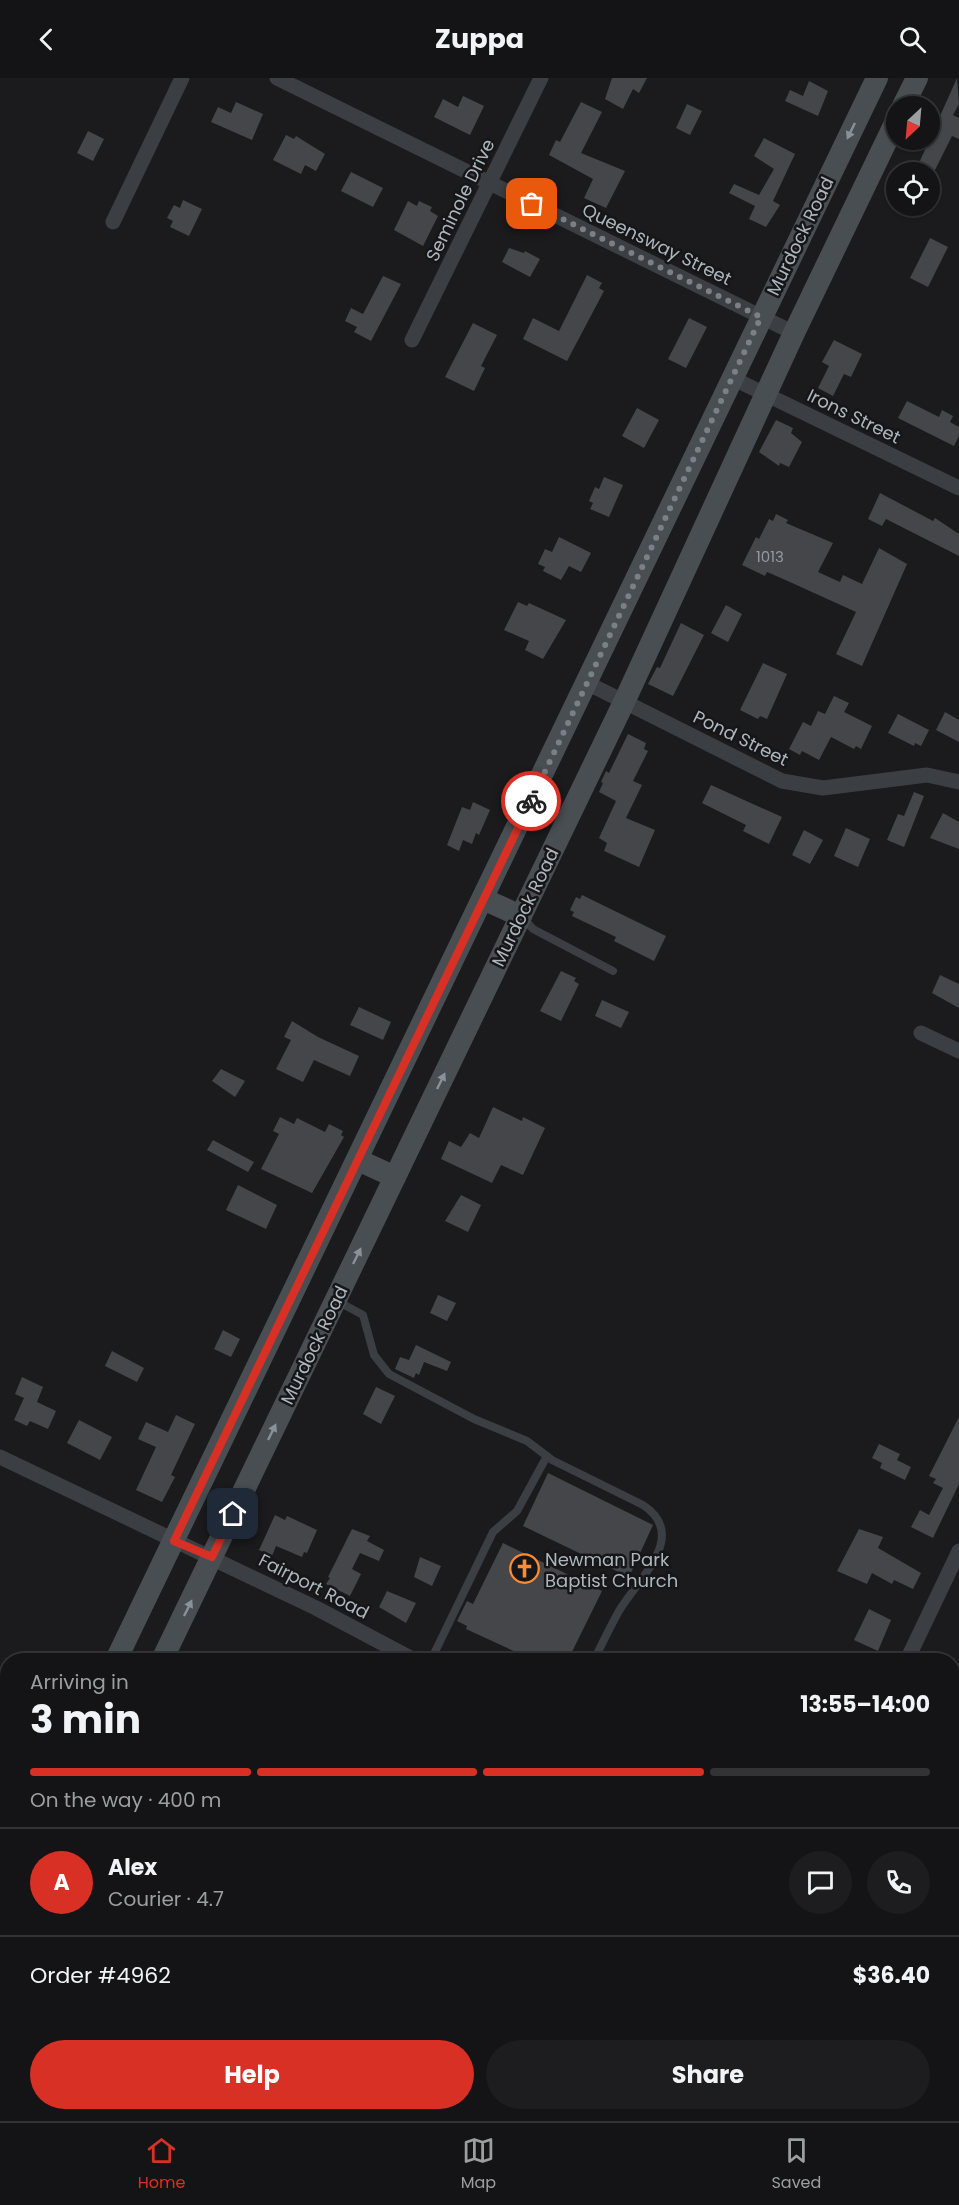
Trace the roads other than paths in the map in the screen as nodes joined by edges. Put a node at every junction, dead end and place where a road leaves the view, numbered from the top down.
1 (182, 78) edge
2 (277, 78) edge
3 (541, 78) edge
4 (877, 78) edge
5 (916, 78) edge
6 (908, 96) edge
7 (886, 141) edge
8 (491, 183) junction
9 (113, 222) dead end
10 (761, 317) junction
11 (794, 333) junction
12 (412, 339) dead end
13 (732, 378) junction
14 (765, 394) junction
15 (959, 488) edge
16 (587, 682) junction
17 (625, 700) junction
18 (959, 782) edge
19 (483, 899) junction
20 (521, 916) junction
21 (613, 971) dead end
22 (921, 1033) dead end
23 (959, 1051) edge
24 (358, 1160) junction
25 (395, 1177) junction
26 (336, 1300) junction
27 (0, 1456) edge
28 (547, 1456) junction
29 (174, 1541) junction
30 (959, 1551) edge
31 (212, 1557) junction
32 (119, 1653) edge
33 (165, 1653) edge
34 (401, 1653) edge
35 (434, 1653) edge
36 (598, 1653) edge
37 (910, 1653) edge

1 - 9 street
2 - 8 street, Queensway Street
3 - 8 street, Seminole Drive
4 -> 10 main road, Murdock Road
5 - 6 main road
7 - 11 main road, Murdock Road
8 - 10 street, Queensway Street
8 - 12 street, Seminole Drive
10 - 11 street, Queensway Street
10 - 13 main road, Murdock Road
11 - 14 main road, Murdock Road
13 - 14 street, Irons Street
13 - 16 main road, Murdock Road
14 - 15 street, Irons Street
14 - 17 main road, Murdock Road
16 - 17 street, Pond Street
16 - 19 main road, Murdock Road
17 - 18 street, Pond Street
17 - 20 main road, Murdock Road
19 - 20 main road
19 - 24 main road, Murdock Road
20 - 21 lane
25 -> 20 main road, Murdock Road
22 - 23 street
24 - 25 main road
24 - 29 main road, Murdock Road
26 -> 25 main road, Murdock Road
26 - 28 lane
31 -> 26 main road, Murdock Road
27 - 29 street, Fairport Road
28 - 35 lane
28 - 36 lane
29 - 31 street, Fairport Road
29 - 32 main road, Murdock Road
30 - 37 street
33 -> 31 main road, Murdock Road
31 - 34 street, Fairport Road

